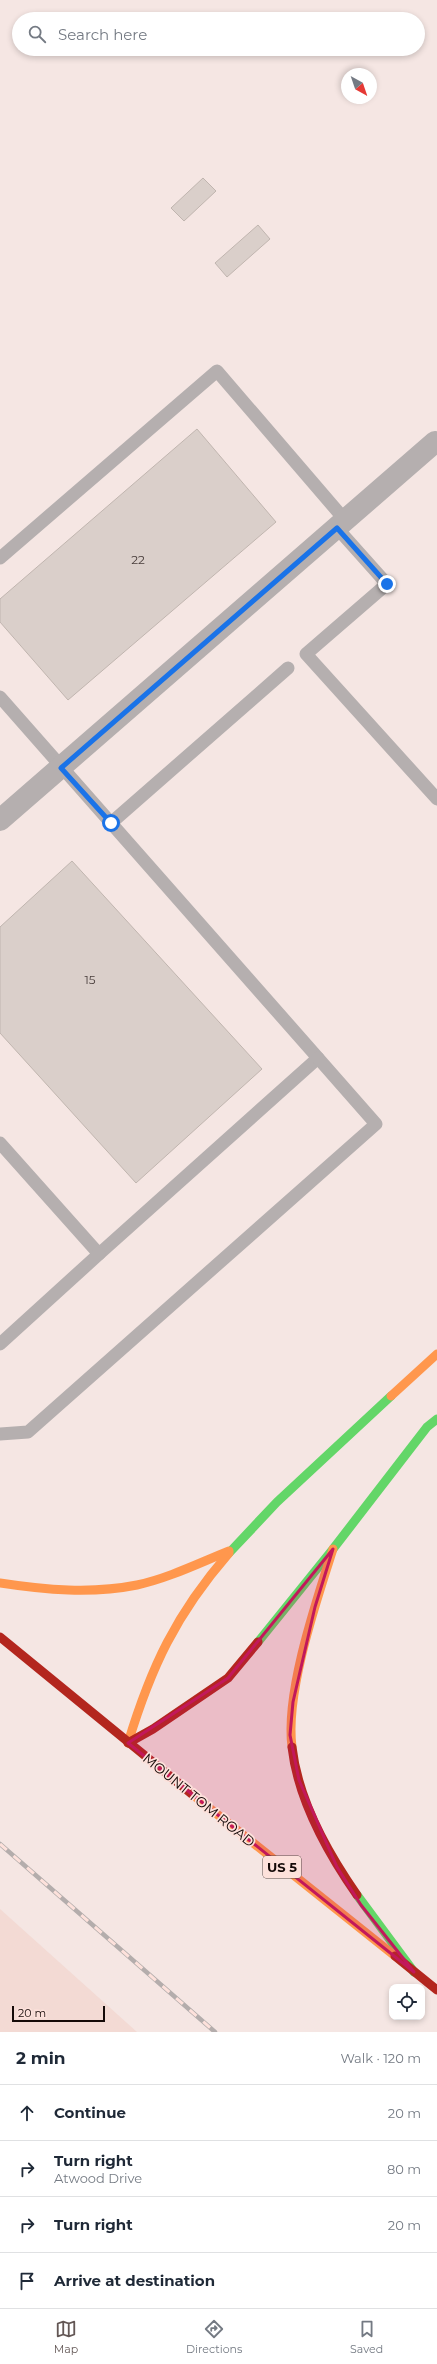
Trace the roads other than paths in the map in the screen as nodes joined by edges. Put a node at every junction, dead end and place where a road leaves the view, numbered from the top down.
1 (435, 442) dead end
2 (341, 524) junction
3 (0, 558) edge
4 (288, 668) dead end
5 (0, 697) edge
6 (61, 768) junction
7 (437, 799) edge
8 (0, 820) edge
9 (111, 823) junction
10 (318, 1058) junction
11 (0, 1143) edge
12 (99, 1254) junction
13 (0, 1344) edge
14 (437, 1354) edge
15 (437, 1418) edge
16 (0, 1434) edge
17 (333, 1549) junction
18 (230, 1550) junction
19 (0, 1583) edge
20 (0, 1637) edge
21 (128, 1743) junction
22 (414, 1972) junction
23 (437, 1990) edge

1 - 2 street
2 - 3 lane
2 - 6 street
2 - 7 lane
4 - 9 lane
5 - 6 lane
6 - 8 street
6 - 9 lane
9 - 10 lane
10 - 12 lane
10 - 16 lane
11 - 12 lane
12 - 13 lane
14 - 18 main road
15 - 17 main road
17 - 21 main road
17 - 22 main road
18 - 19 main road
18 - 21 main road
20 - 21 main road, MOUNT TOM ROAD / US 5
21 - 22 main road, MOUNT TOM ROAD / US 5
22 - 23 main road, MOUNT TOM ROAD / US 5

